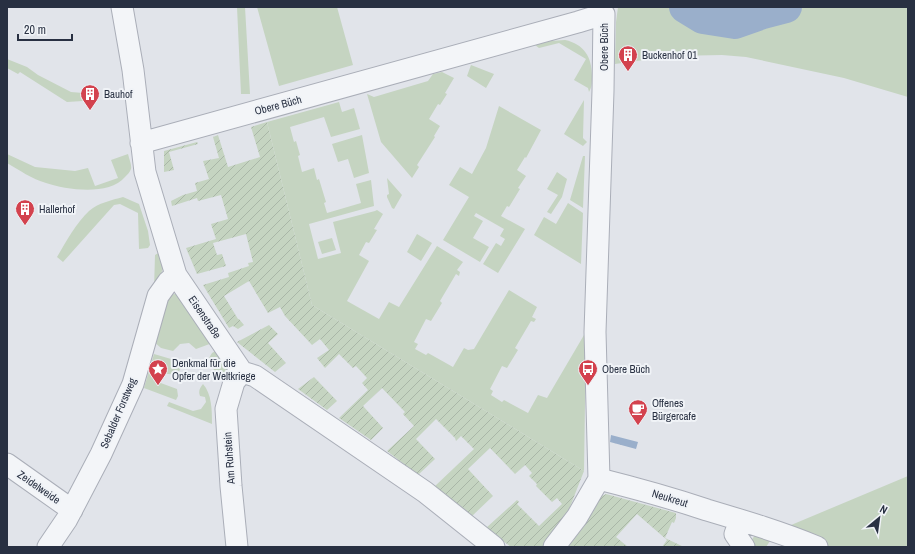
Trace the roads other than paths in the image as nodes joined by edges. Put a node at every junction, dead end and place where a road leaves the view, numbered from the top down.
1 (122, 7) edge
2 (141, 143) junction
3 (176, 275) junction
4 (242, 372) junction
5 (7, 464) edge
6 (599, 478) junction
7 (72, 510) junction
8 (740, 520) junction
9 (48, 547) edge
10 (237, 547) edge
11 (494, 547) edge
12 (554, 547) edge
13 (744, 547) edge
14 (817, 547) edge

1 - 2 street, Eisenstraße
2 - 3 street, Eisenstraße
2 - 6 street, Obere Büch
3 - 4 street, Eisenstraße
3 - 7 street, Sebalder Forstweg
4 - 10 street, Am Ruhstein
4 - 11 street
5 - 7 street, Zeidelweide
6 - 8 street, Neukreut
6 - 12 street
7 - 9 street, Sebalder Forstweg
8 - 13 street
8 - 14 street, Neukreut

